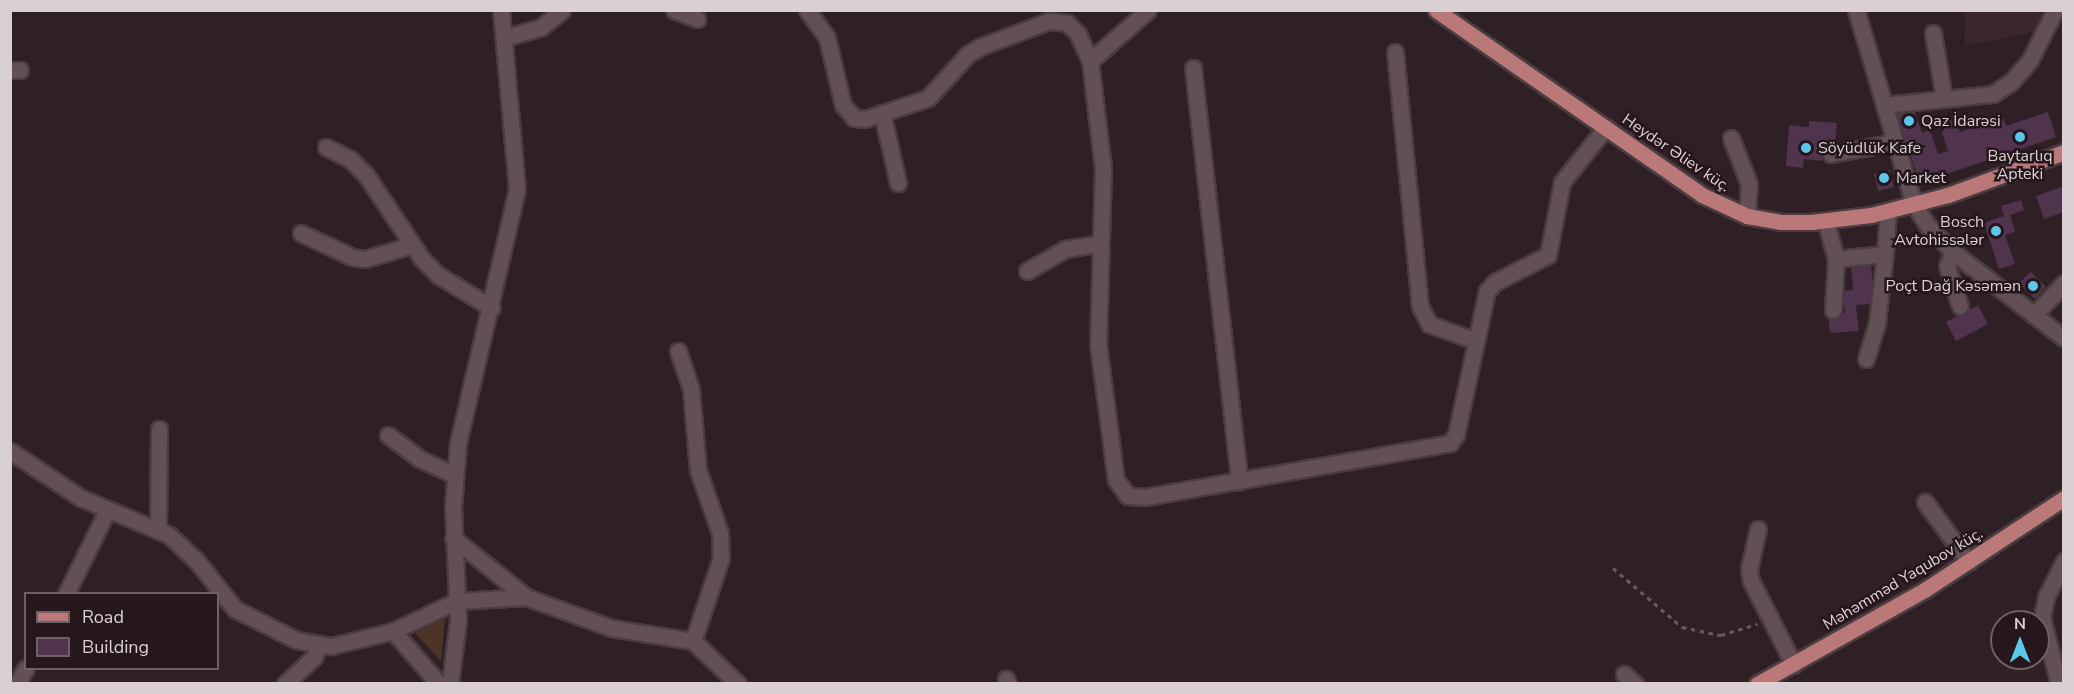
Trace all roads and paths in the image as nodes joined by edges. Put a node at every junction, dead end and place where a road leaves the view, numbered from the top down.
1 (501, 10) edge
2 (562, 10) edge
3 (674, 10) edge
4 (807, 10) edge
5 (1148, 10) edge
6 (1436, 10) edge
7 (1856, 10) edge
8 (2055, 10) edge
9 (697, 19) dead end
10 (1933, 33) dead end
11 (504, 38) junction
12 (1395, 52) dead end
13 (1090, 61) junction
14 (1193, 68) dead end
15 (1944, 99) junction
16 (1884, 105) junction
17 (882, 113) junction
18 (1606, 127) junction
19 (1731, 138) dead end
20 (1896, 142) junction
21 (326, 147) dead end
22 (2064, 152) edge
23 (1831, 154) dead end
24 (898, 183) dead end
25 (1914, 204) junction
26 (1888, 211) junction
27 (1747, 216) junction
28 (1826, 222) junction
29 (302, 233) dead end
30 (1101, 243) junction
31 (412, 244) junction
32 (1953, 252) junction
33 (1885, 254) junction
34 (1836, 259) junction
35 (1027, 271) dead end
36 (2064, 283) edge
37 (1960, 306) dead end
38 (492, 308) junction
39 (1833, 310) dead end
40 (2034, 315) junction
41 (2064, 338) edge
42 (1476, 341) junction
43 (678, 351) dead end
44 (1866, 359) dead end
45 (159, 429) dead end
46 (388, 435) dead end
47 (10, 452) edge
48 (454, 475) junction
49 (1239, 481) junction
50 (2064, 498) edge
51 (1925, 502) dead end
52 (107, 511) junction
53 (158, 529) junction
54 (1758, 529) dead end
55 (453, 537) junction
56 (2064, 561) edge
57 (1969, 562) junction
58 (1613, 567) dead end
59 (67, 592) edge
60 (526, 597) junction
61 (457, 601) junction
62 (1769, 619) junction
63 (393, 631) junction
64 (693, 641) junction
65 (318, 646) junction
66 (1794, 665) junction
67 (25, 670) edge
68 (17, 684) edge
69 (285, 684) edge
70 (439, 684) edge
71 (450, 684) edge
72 (738, 684) edge
73 (1758, 684) edge
74 (2059, 684) edge

1 - 11 street
2 - 11 street
3 - 9 street
4 - 17 street
5 - 13 street
6 - 18 main road, Heydər Əliev küç.
7 - 16 street
8 - 15 street
10 - 15 street
11 - 38 street
12 - 42 street
13 - 17 street
13 - 30 street
14 - 49 street
15 - 16 street
16 - 20 street
17 - 24 street
18 - 27 main road, Heydər Əliev küç.
18 - 42 street
19 - 27 street
20 - 23 street
20 - 25 street
21 - 31 street
22 - 25 main road, Heydər Əliev küç.
25 - 26 main road, Heydər Əliev küç.
25 - 32 street
26 - 28 main road, Heydər Əliev küç.
26 - 33 street
27 - 28 main road, Heydər Əliev küç.
28 - 34 street
29 - 31 street
30 - 35 street
30 - 49 street
31 - 38 street
32 - 37 street
32 - 40 street
33 - 34 street
33 - 44 street
34 - 39 street
36 - 40 street
38 - 48 street
40 - 41 street
42 - 49 street
43 - 64 street
45 - 53 street
46 - 48 street
47 - 52 street
48 - 55 street
50 - 57 main road, Məhəmməd Yaqubov küç.
51 - 57 street
52 - 53 street
52 - 59 street
53 - 65 street
54 - 62 street
55 - 60 street
55 - 61 street
56 - 74 street
57 - 66 main road, Məhəmməd Yaqubov küç.
58 - 62 path
60 - 61 street
60 - 64 street
61 - 63 street
61 - 71 street
62 - 66 street
63 - 65 street
63 - 70 street
64 - 72 street
65 - 69 street
66 - 73 main road, Məhəmməd Yaqubov küç.
67 - 68 street

